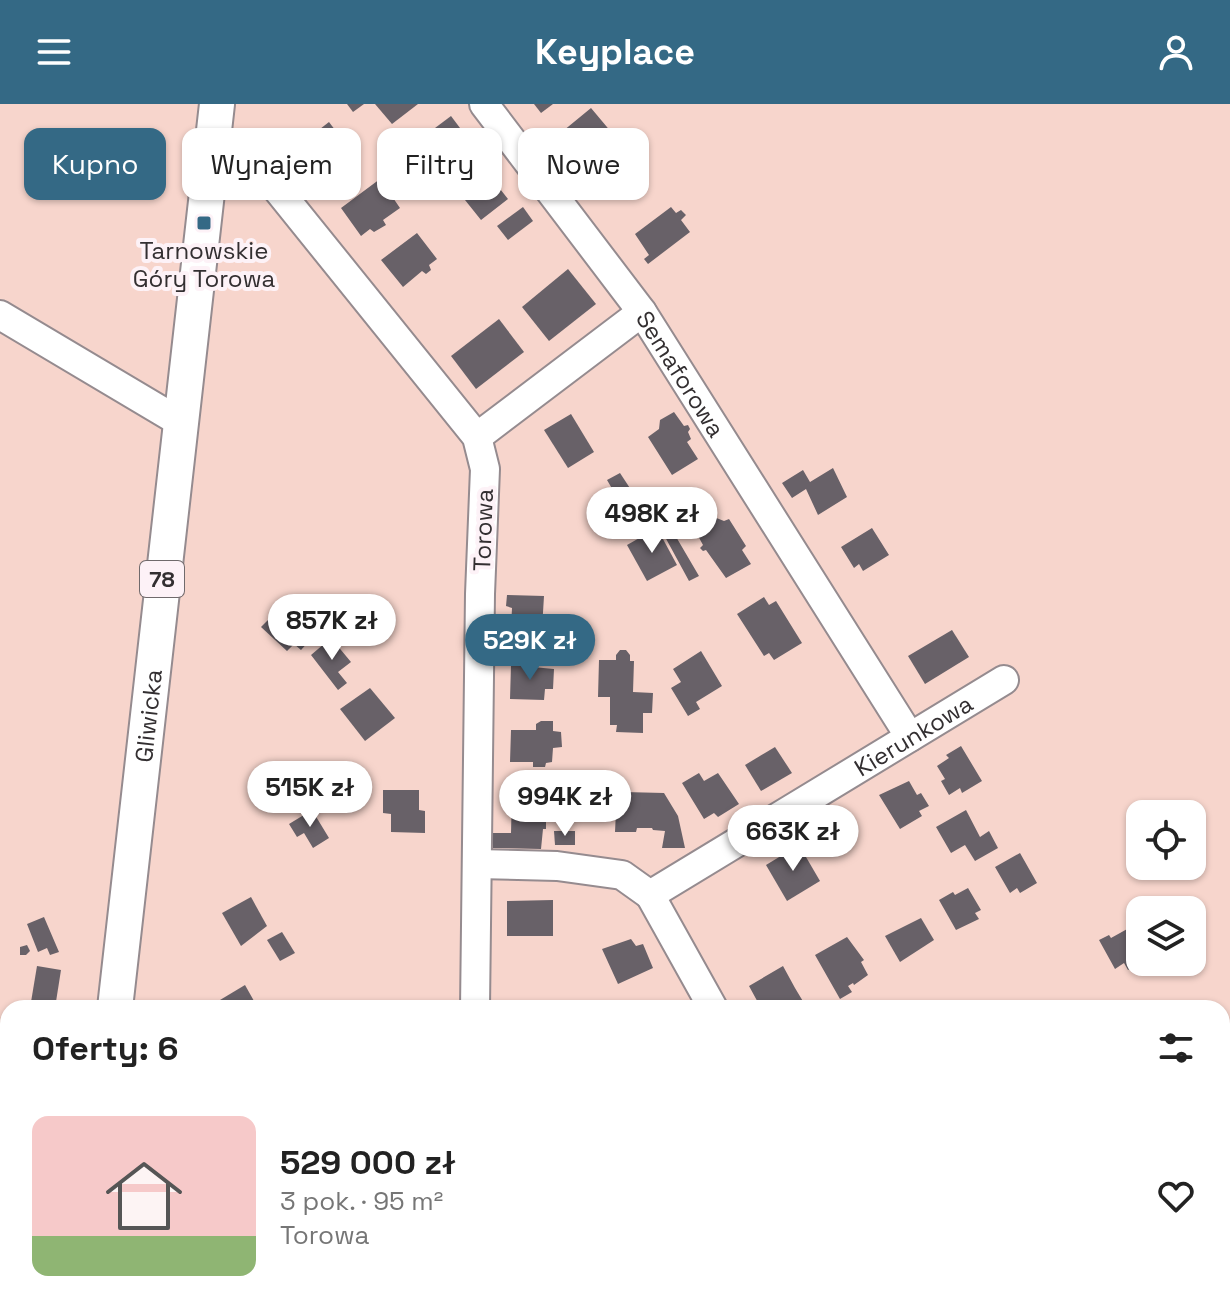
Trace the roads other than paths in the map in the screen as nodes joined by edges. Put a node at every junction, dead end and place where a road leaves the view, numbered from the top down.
1 (484, 104) edge
2 (214, 106) edge
3 (213, 128) edge
4 (206, 200) edge
5 (286, 200) edge
6 (642, 312) junction
7 (0, 315) edge
8 (180, 422) junction
9 (477, 437) junction
10 (1004, 680) dead end
11 (910, 737) junction
12 (477, 864) junction
13 (650, 895) junction
14 (116, 1000) edge
15 (475, 1000) edge
16 (709, 1000) edge

1 - 6 street, Semaforowa
2 - 3 main road, Gliwicka / 78
4 - 8 main road, Gliwicka / 78
5 - 9 street, Torowa
6 - 9 street
6 - 11 street, Semaforowa
7 - 8 street
8 - 14 main road, Gliwicka / 78
9 - 12 street, Torowa
10 - 11 street, Kierunkowa
11 - 13 street, Kierunkowa
12 - 13 street
12 - 15 street, Torowa
13 - 16 street

